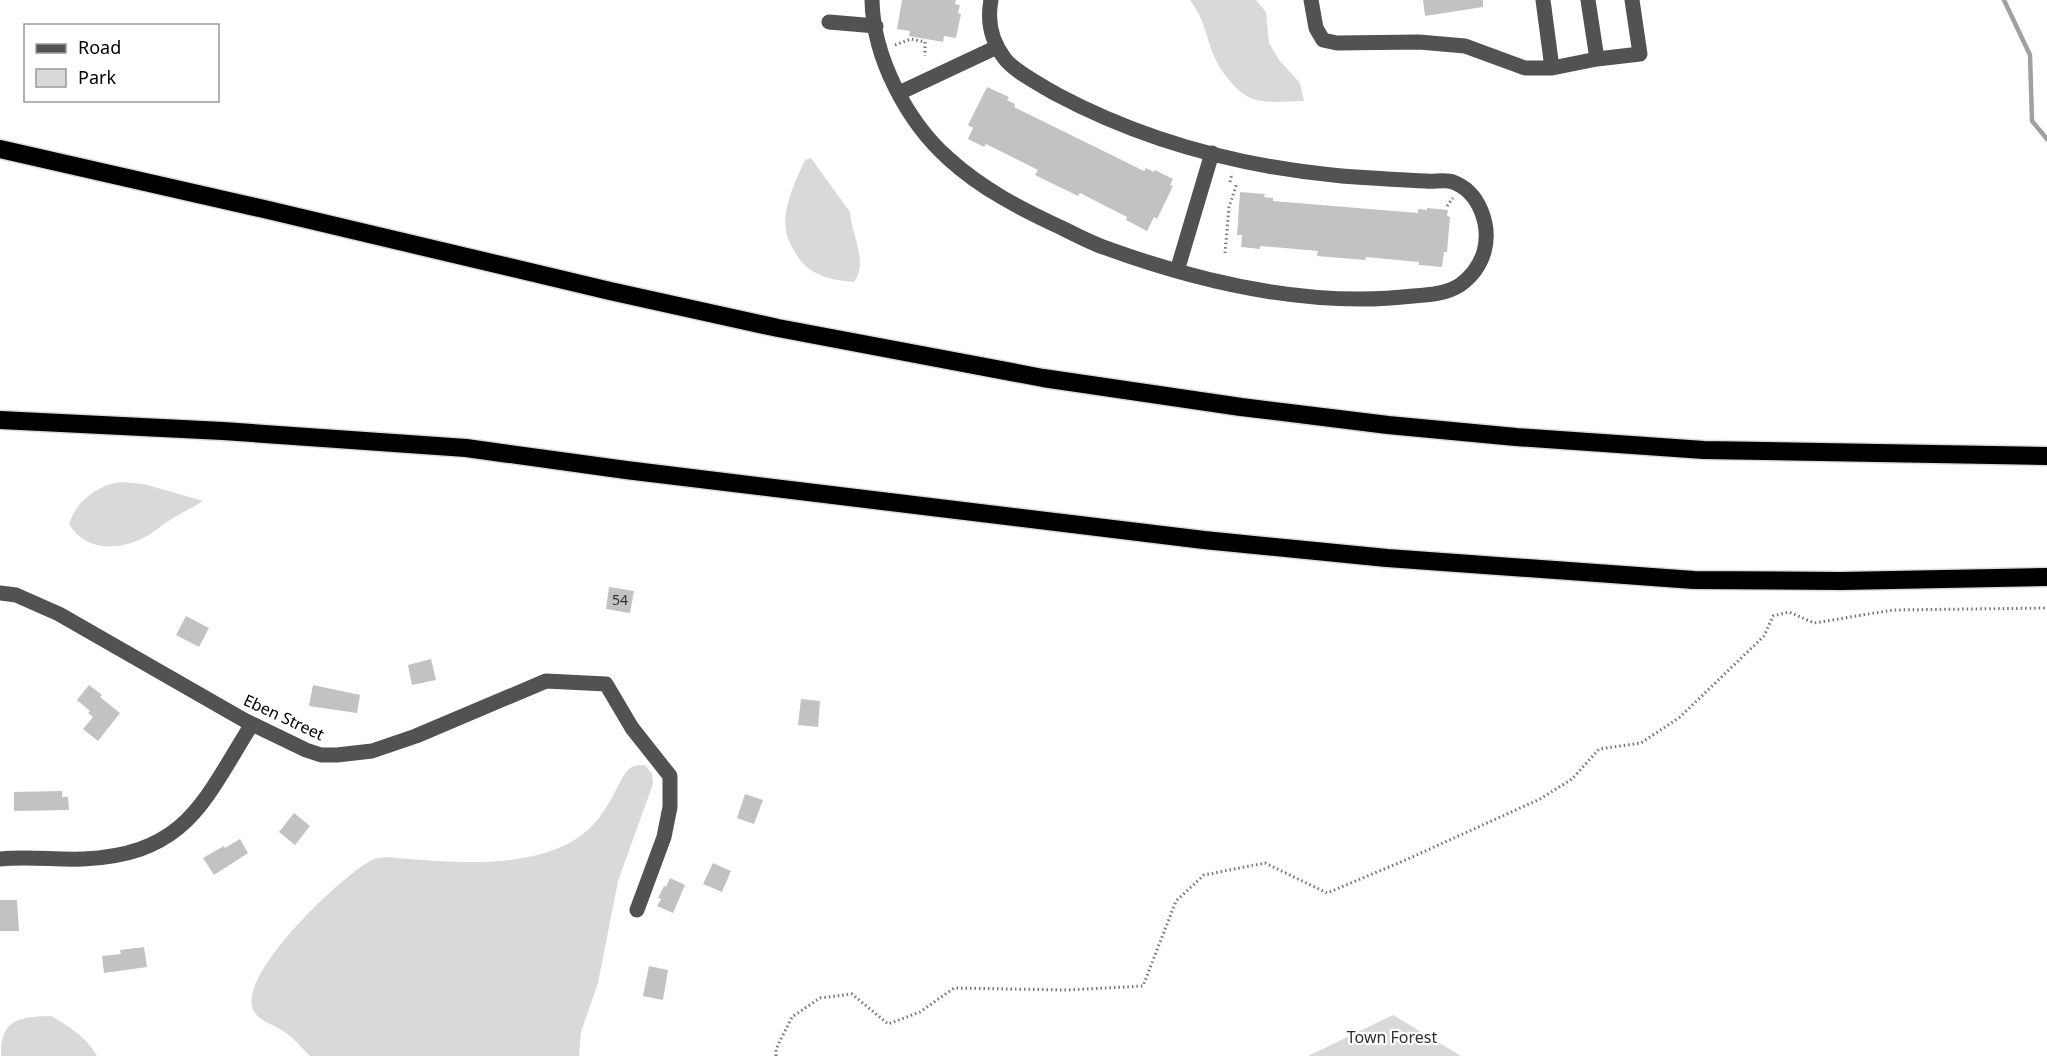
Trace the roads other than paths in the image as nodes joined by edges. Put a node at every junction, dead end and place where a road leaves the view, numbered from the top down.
1 (872, 0) edge
2 (991, 0) edge
3 (1311, 0) edge
4 (1543, 0) edge
5 (1588, 0) edge
6 (1632, 0) edge
7 (829, 22) dead end
8 (876, 26) junction
9 (998, 47) junction
10 (1597, 59) junction
11 (1552, 68) junction
12 (899, 93) junction
13 (0, 149) edge
14 (1212, 153) junction
15 (1177, 271) junction
16 (0, 420) edge
17 (2047, 456) edge
18 (2047, 577) edge
19 (0, 593) edge
20 (252, 723) junction
21 (0, 859) edge
22 (637, 910) dead end

1 - 8 street
2 - 9 street
3 - 11 street
4 - 11 street
5 - 10 street
6 - 10 street
7 - 8 street
8 - 12 street
9 - 12 street
9 - 14 street
10 - 11 street
12 - 15 street
13 - 17 highway
14 - 15 street
14 - 15 street
16 - 18 highway
19 - 20 street, Eben Street
20 - 21 street
20 - 22 street, Eben Street

